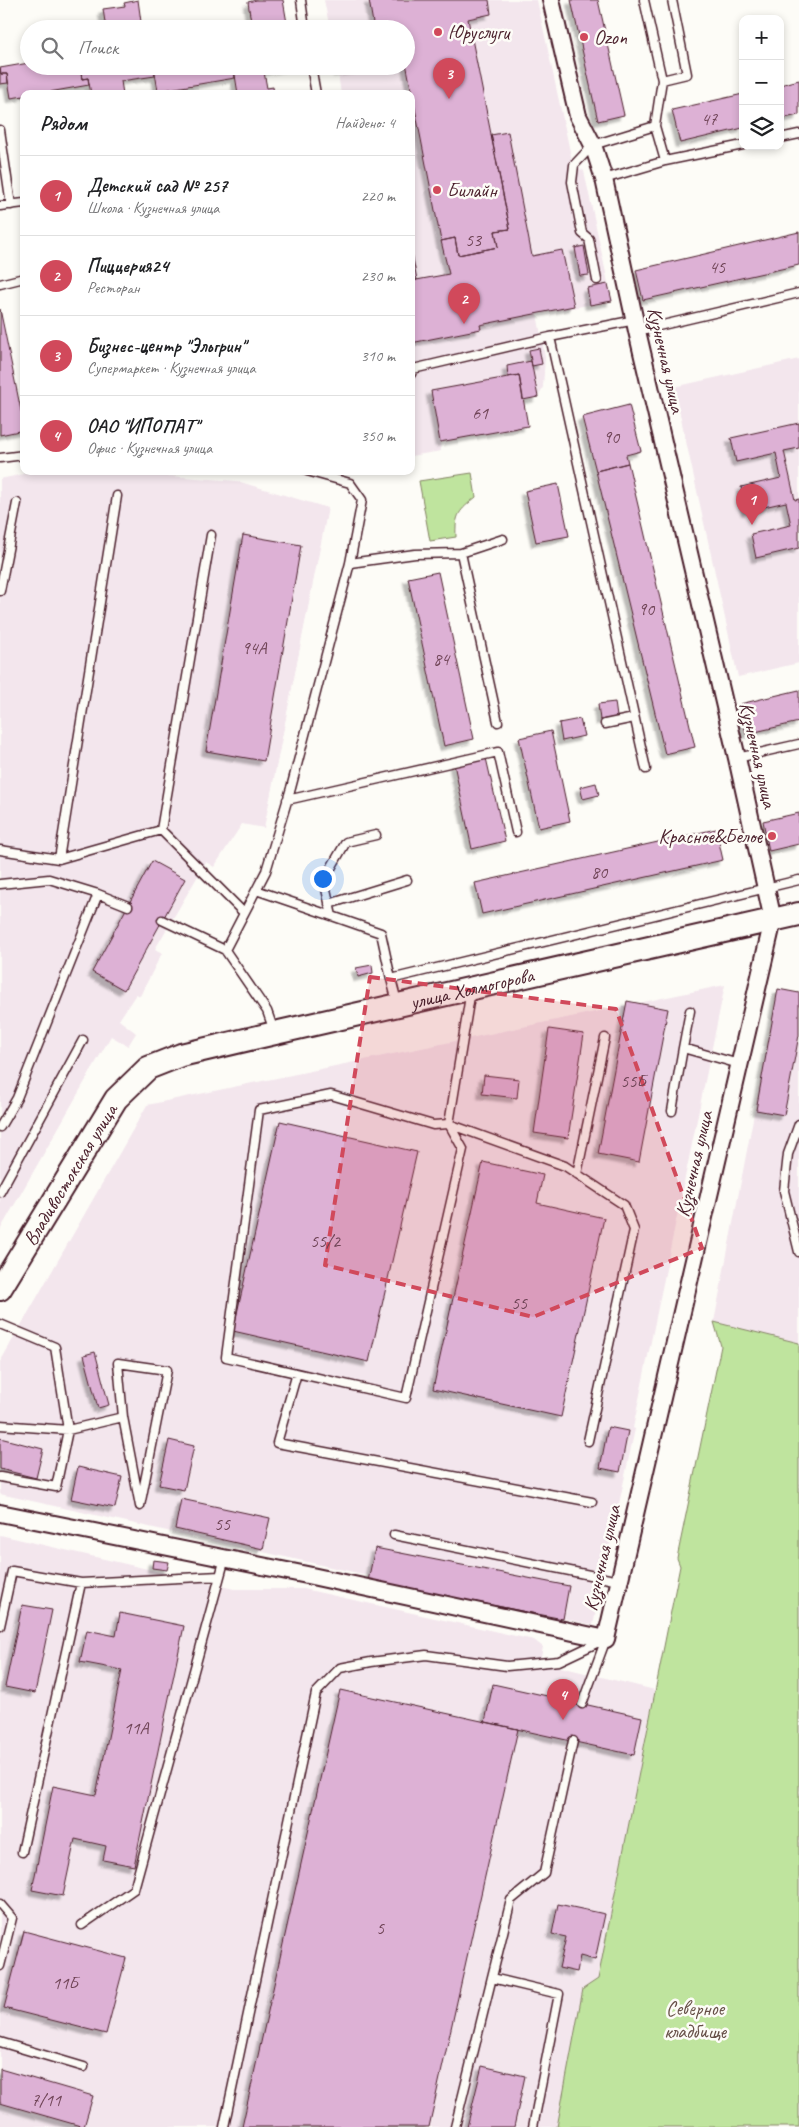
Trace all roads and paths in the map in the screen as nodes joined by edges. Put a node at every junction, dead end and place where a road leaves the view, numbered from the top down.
1 (301, 0) edge
2 (551, 0) edge
3 (644, 0) edge
4 (672, 0) edge
5 (304, 20) edge
6 (313, 75) edge
7 (662, 80) junction
8 (315, 90) edge
9 (655, 126) junction
10 (0, 130) edge
11 (799, 134) edge
12 (784, 137) edge
13 (593, 146) junction
14 (739, 146) edge
15 (665, 161) junction
16 (604, 179) junction
17 (20, 204) edge
18 (11, 205) junction
19 (0, 206) edge
20 (20, 279) edge
21 (597, 280) dead end
22 (0, 284) edge
23 (799, 293) edge
24 (636, 326) junction
25 (550, 337) junction
26 (415, 369) edge
27 (20, 455) edge
28 (0, 458) edge
29 (321, 475) edge
30 (117, 496) dead end
31 (17, 503) dead end
32 (211, 534) dead end
33 (503, 539) dead end
34 (461, 553) junction
35 (350, 563) junction
36 (0, 591) edge
37 (634, 718) junction
38 (498, 722) dead end
39 (604, 724) dead end
40 (799, 744) edge
41 (737, 758) junction
42 (646, 769) dead end
43 (287, 800) junction
44 (161, 830) junction
45 (516, 832) dead end
46 (376, 835) dead end
47 (0, 850) edge
48 (59, 859) junction
49 (407, 880) dead end
50 (799, 880) edge
51 (0, 884) edge
52 (766, 888) junction
53 (256, 890) junction
54 (98, 894) junction
55 (329, 904) junction
56 (128, 906) dead end
57 (244, 913) junction
58 (799, 914) edge
59 (332, 916) junction
60 (162, 920) dead end
61 (773, 920) junction
62 (225, 950) junction
63 (391, 980) junction
64 (472, 988) junction
65 (398, 1004) junction
66 (690, 1011) dead end
67 (275, 1033) junction
68 (605, 1038) dead end
69 (83, 1040) dead end
70 (683, 1048) junction
71 (739, 1064) junction
72 (148, 1068) joint
73 (672, 1111) dead end
74 (450, 1124) junction
75 (799, 1124) edge
76 (0, 1127) edge
77 (577, 1174) junction
78 (0, 1192) edge
79 (799, 1252) edge
80 (0, 1288) edge
81 (0, 1324) edge
82 (297, 1373) junction
83 (123, 1417) junction
84 (0, 1425) edge
85 (68, 1430) junction
86 (588, 1441) dead end
87 (0, 1477) edge
88 (592, 1502) dead end
89 (0, 1513) edge
90 (394, 1535) dead end
91 (225, 1558) junction
92 (220, 1576) junction
93 (619, 1581) junction
94 (81, 1583) junction
95 (0, 1626) edge
96 (606, 1639) junction
97 (582, 1704) dead end
98 (573, 1741) dead end
99 (22, 1852) dead end
100 (0, 1904) edge
101 (82, 1925) dead end
102 (0, 1966) edge
103 (492, 1978) junction
104 (0, 2042) edge
105 (84, 2067) dead end
106 (224, 2127) edge
107 (455, 2127) edge
108 (533, 2127) edge

1 - 5 lane
2 - 13 street, Кузнечная улица
3 - 7 lane
4 - 7 lane
6 - 8 lane
7 - 9 lane
9 - 13 lane
9 - 15 lane
10 - 18 lane
11 - 12 lane
13 - 16 street, Кузнечная улица
13 - 21 lane
14 - 15 lane
15 - 16 lane
16 - 24 street, Кузнечная улица
17 - 18 lane
18 - 19 lane
20 - 22 lane
23 - 24 lane
24 - 25 lane
24 - 41 street, Кузнечная улица
25 - 26 lane
25 - 37 lane
27 - 28 lane
29 - 35 lane
30 - 48 lane
31 - 36 lane
32 - 44 lane
33 - 34 lane
34 - 35 lane
34 - 38 lane
35 - 43 lane
37 - 39 lane
37 - 42 lane
40 - 41 lane
41 - 52 street, Кузнечная улица
43 - 45 lane
43 - 53 lane
44 - 48 lane
44 - 57 lane
46 - 55 lane
47 - 48 lane
49 - 55 lane
50 - 52 lane
51 - 54 lane
52 - 61 street, Кузнечная улица
52 - 63 lane
53 - 57 lane
53 - 59 lane
54 - 56 lane
54 - 76 lane
55 - 59 lane
57 - 62 lane
58 - 61 street, улица Холмогорова
59 - 63 lane
60 - 62 lane
61 - 64 street, улица Холмогорова
61 - 71 street, Кузнечная улица
62 - 67 lane
63 - 65 lane
64 - 65 street, улица Холмогорова
64 - 74 lane
65 - 67 street, улица Холмогорова
66 - 70 lane
67 - 72 street, улица Холмогорова
68 - 77 lane
69 - 78 lane
70 - 71 lane
70 - 73 lane
71 - 93 street, Кузнечная улица
72 - 80 street, Владивостокская улица
74 - 77 lane
74 - 82 lane
74 - 82 lane
75 - 79 lane
77 - 86 lane
81 - 85 lane
82 - 88 lane
83 - 83 lane
83 - 85 lane
84 - 85 lane
85 - 87 lane
89 - 91 street
90 - 93 lane
91 - 92 lane
91 - 96 street
92 - 94 lane
92 - 101 lane
93 - 96 street, Кузнечная улица
94 - 95 lane
94 - 99 lane
96 - 97 lane
96 - 106 lane
98 - 103 lane
100 - 102 lane
103 - 107 lane
103 - 108 lane
104 - 105 lane

